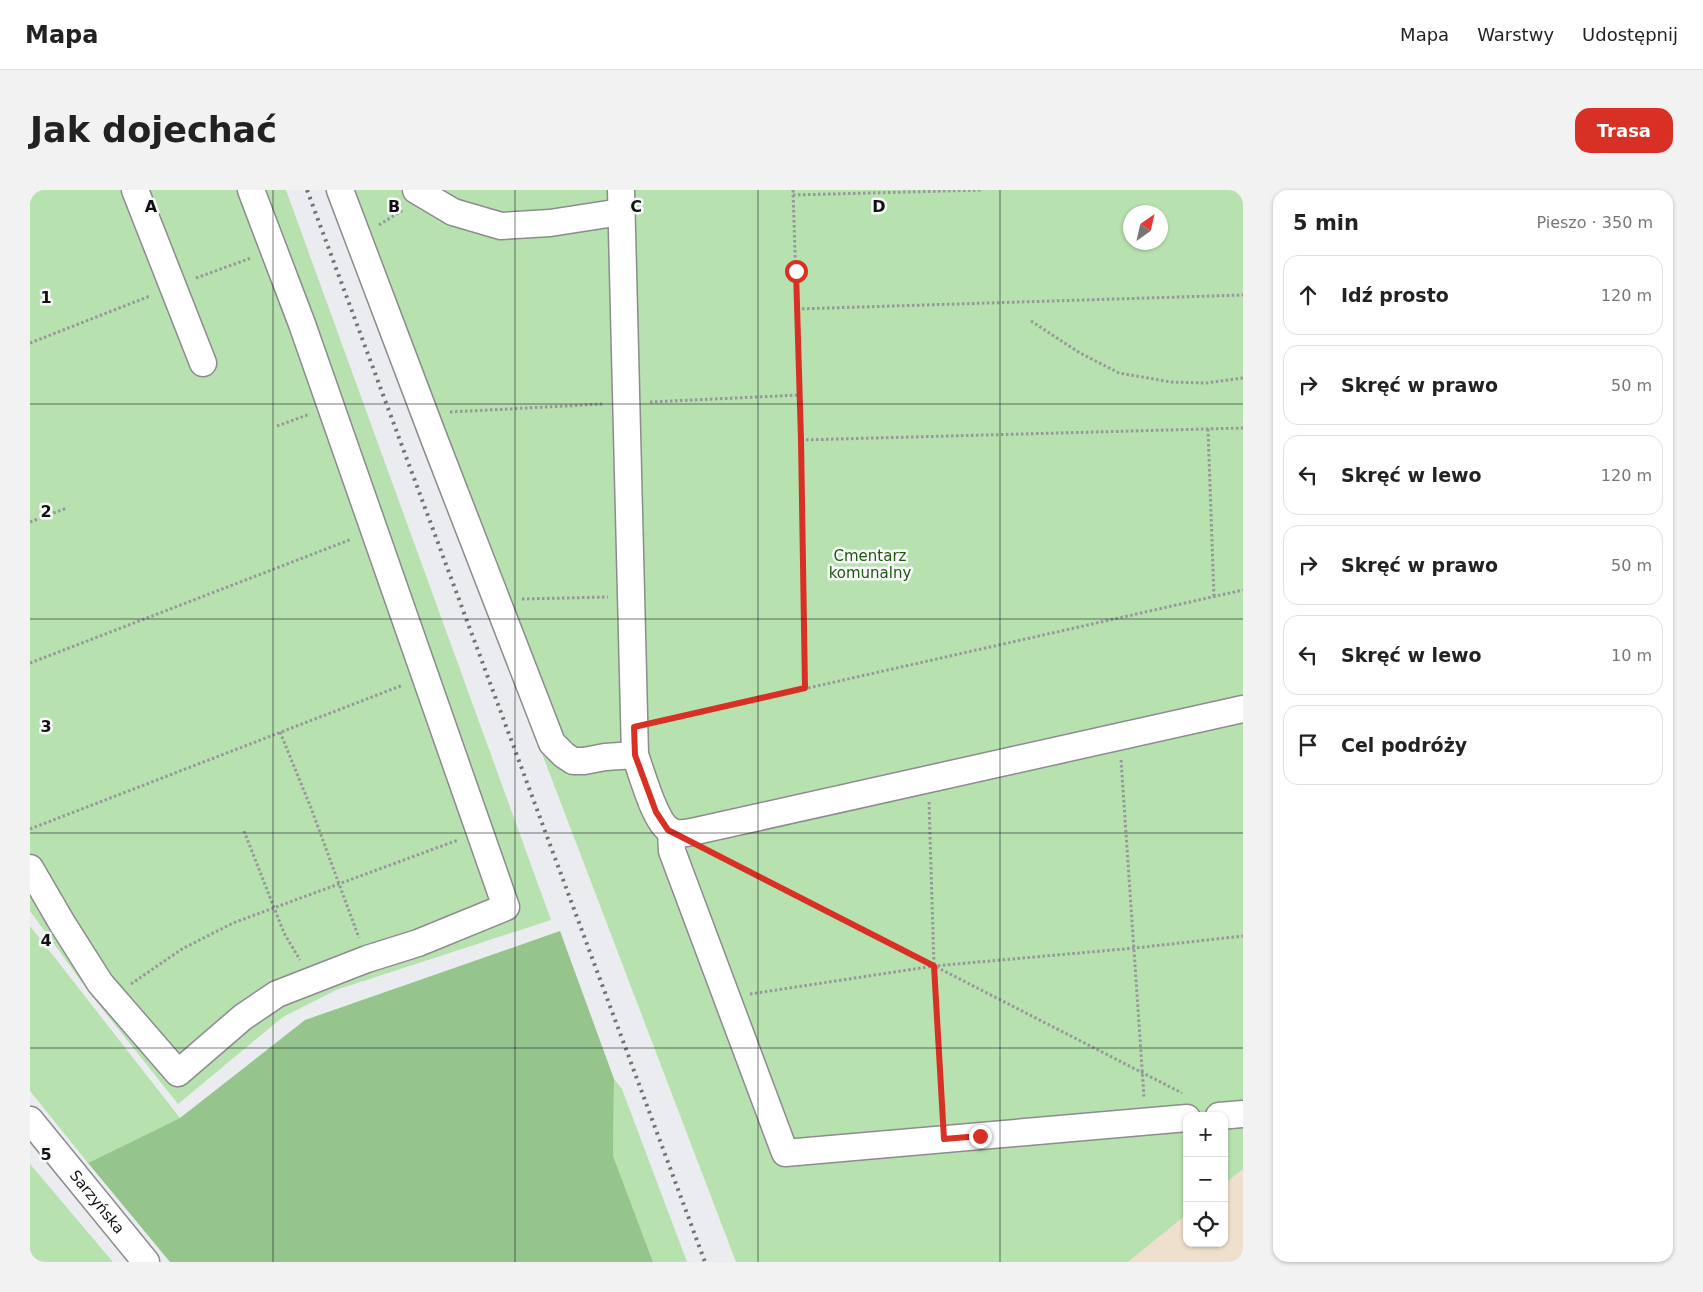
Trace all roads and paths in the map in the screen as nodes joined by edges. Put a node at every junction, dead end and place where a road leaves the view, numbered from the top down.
1 (134, 190) edge
2 (252, 190) edge
3 (340, 190) edge
4 (983, 190) edge
5 (793, 192) edge
6 (420, 193) edge
7 (621, 201) edge
8 (359, 239) junction
9 (1243, 295) edge
10 (797, 309) junction
11 (1031, 321) dead end
12 (203, 362) dead end
13 (1243, 378) edge
14 (331, 407) junction
15 (277, 426) dead end
16 (1243, 428) edge
17 (1208, 429) junction
18 (801, 440) junction
19 (67, 508) dead end
20 (30, 522) edge
21 (374, 530) junction
22 (1243, 590) edge
23 (631, 596) junction
24 (1214, 597) junction
25 (497, 600) junction
26 (30, 663) edge
27 (425, 677) junction
28 (805, 688) junction
29 (1243, 709) edge
30 (634, 727) junction
31 (280, 732) junction
32 (1119, 736) junction
33 (635, 755) junction
34 (929, 779) junction
35 (30, 829) edge
36 (244, 831) dead end
37 (671, 831) junction
38 (480, 832) junction
39 (706, 849) dead end
40 (30, 868) edge
41 (338, 884) junction
42 (274, 907) junction
43 (1243, 936) edge
44 (1134, 948) junction
45 (367, 959) junction
46 (934, 966) junction
47 (313, 979) junction
48 (112, 997) junction
49 (727, 997) junction
50 (1143, 1073) junction
51 (1185, 1106) edge
52 (1243, 1114) edge
53 (1228, 1115) edge
54 (30, 1120) edge
55 (1146, 1122) junction
56 (944, 1139) junction
57 (146, 1262) edge

1 - 12 street
2 - 14 street
3 - 8 street
4 - 5 path
5 - 10 path
6 - 7 street
6 - 8 path
7 - 23 street
8 - 25 street
9 - 10 path
10 - 18 path
11 - 13 path
14 - 15 path
14 - 21 street
16 - 17 path
17 - 18 path
17 - 24 path
18 - 28 path
19 - 20 path
21 - 26 path
21 - 27 street
22 - 24 path
23 - 25 path
23 - 30 street
24 - 28 path
25 - 33 street
27 - 31 path
27 - 38 street
28 - 30 path
29 - 32 street
30 - 33 street
31 - 35 path
31 - 41 path
32 - 34 street
32 - 44 path
33 - 37 street
34 - 37 street
34 - 46 path
36 - 42 path
37 - 49 street
38 - 41 path
38 - 45 street
39 - 46 path
40 - 48 street
41 - 42 path
41 - 45 path
42 - 47 path
42 - 48 path
43 - 44 path
44 - 46 path
44 - 50 path
45 - 47 street
46 - 49 path
46 - 50 path
46 - 56 path
47 - 48 street
49 - 56 street
50 - 51 path
50 - 55 path
51 - 55 street
52 - 53 street
54 - 57 street, Sarzyńska
55 - 56 street

